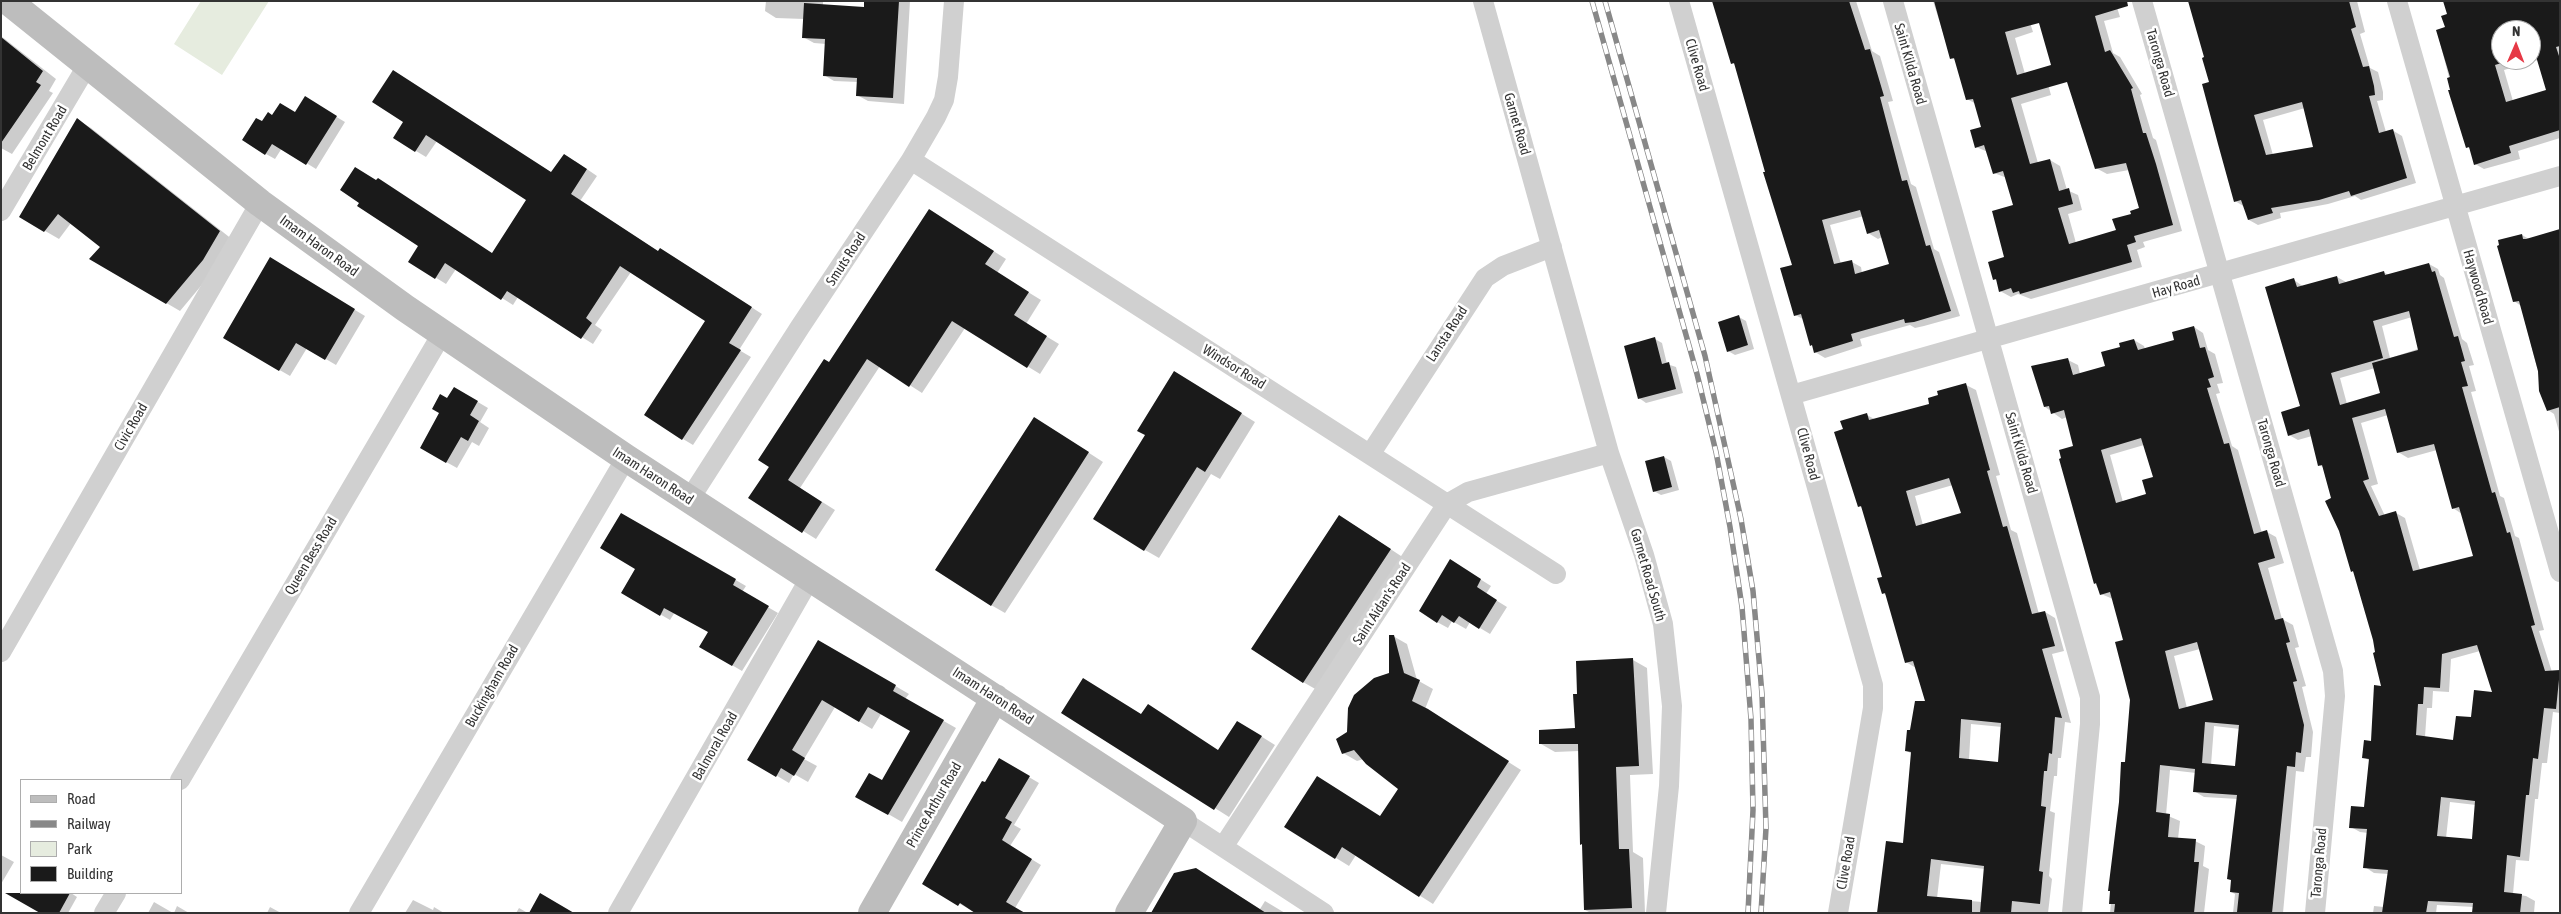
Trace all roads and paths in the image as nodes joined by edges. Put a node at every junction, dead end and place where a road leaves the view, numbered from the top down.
1 (8, 1) edge
2 (954, 1) edge
3 (1484, 1) edge
4 (1679, 1) edge
5 (1893, 1) edge
6 (2142, 1) edge
7 (2397, 1) edge
8 (88, 64) junction
9 (911, 160) junction
10 (2560, 176) edge
11 (260, 203) junction
12 (2455, 206) junction
13 (1, 211) edge
14 (1552, 247) junction
15 (2220, 274) junction
16 (443, 332) junction
17 (1988, 339) junction
18 (1791, 395) junction
19 (1371, 453) junction
20 (1609, 453) junction
21 (626, 458) junction
22 (689, 500) junction
23 (1447, 504) junction
24 (2560, 572) edge
25 (1556, 574) dead end
26 (810, 578) junction
27 (1, 652) edge
28 (996, 698) junction
29 (181, 779) edge
30 (1183, 821) junction
31 (1223, 847) junction
32 (359, 913) edge
33 (618, 913) edge
34 (872, 913) edge
35 (1129, 913) edge
36 (1324, 913) edge
37 (1656, 913) edge
38 (1838, 913) edge
39 (2072, 913) edge
40 (2314, 913) edge

1 - 8 street, Imam Haron Road
2 - 9 street, Smuts Road
3 - 14 street, Garnet Road
4 - 18 street, Clive Road
5 - 17 street, Saint Kilda Road
6 - 15 street, Taronga Road
7 - 12 street, Haywood Road
8 - 11 street, Imam Haron Road
8 - 13 street, Belmont Road
9 - 19 street, Windsor Road
9 - 22 street, Smuts Road
10 - 12 street, Hay Road
11 - 16 street, Imam Haron Road
11 - 27 street, Civic Road
12 - 15 street, Hay Road
12 - 24 street, Haywood Road
14 - 19 street, Lansta Road
14 - 20 street, Garnet Road South
15 - 17 street, Hay Road
15 - 40 street, Taronga Road
16 - 21 street, Imam Haron Road
16 - 29 street, Queen Bess Road
17 - 18 street, Hay Road
17 - 39 street, Saint Kilda Road
18 - 38 street, Clive Road
19 - 23 street, Windsor Road
20 - 23 street, Saint Aidan's Road
20 - 37 street, Garnet Road South
21 - 22 street, Imam Haron Road
21 - 32 street, Buckingham Road
22 - 26 street, Imam Haron Road
23 - 25 street, Windsor Road
23 - 31 street, Saint Aidan's Road
26 - 28 street, Imam Haron Road
26 - 33 street, Balmoral Road
28 - 30 street, Imam Haron Road
28 - 34 street, Prince Arthur Road
30 - 31 street, Imam Haron Road
30 - 35 street
31 - 36 street, Imam Haron Road

